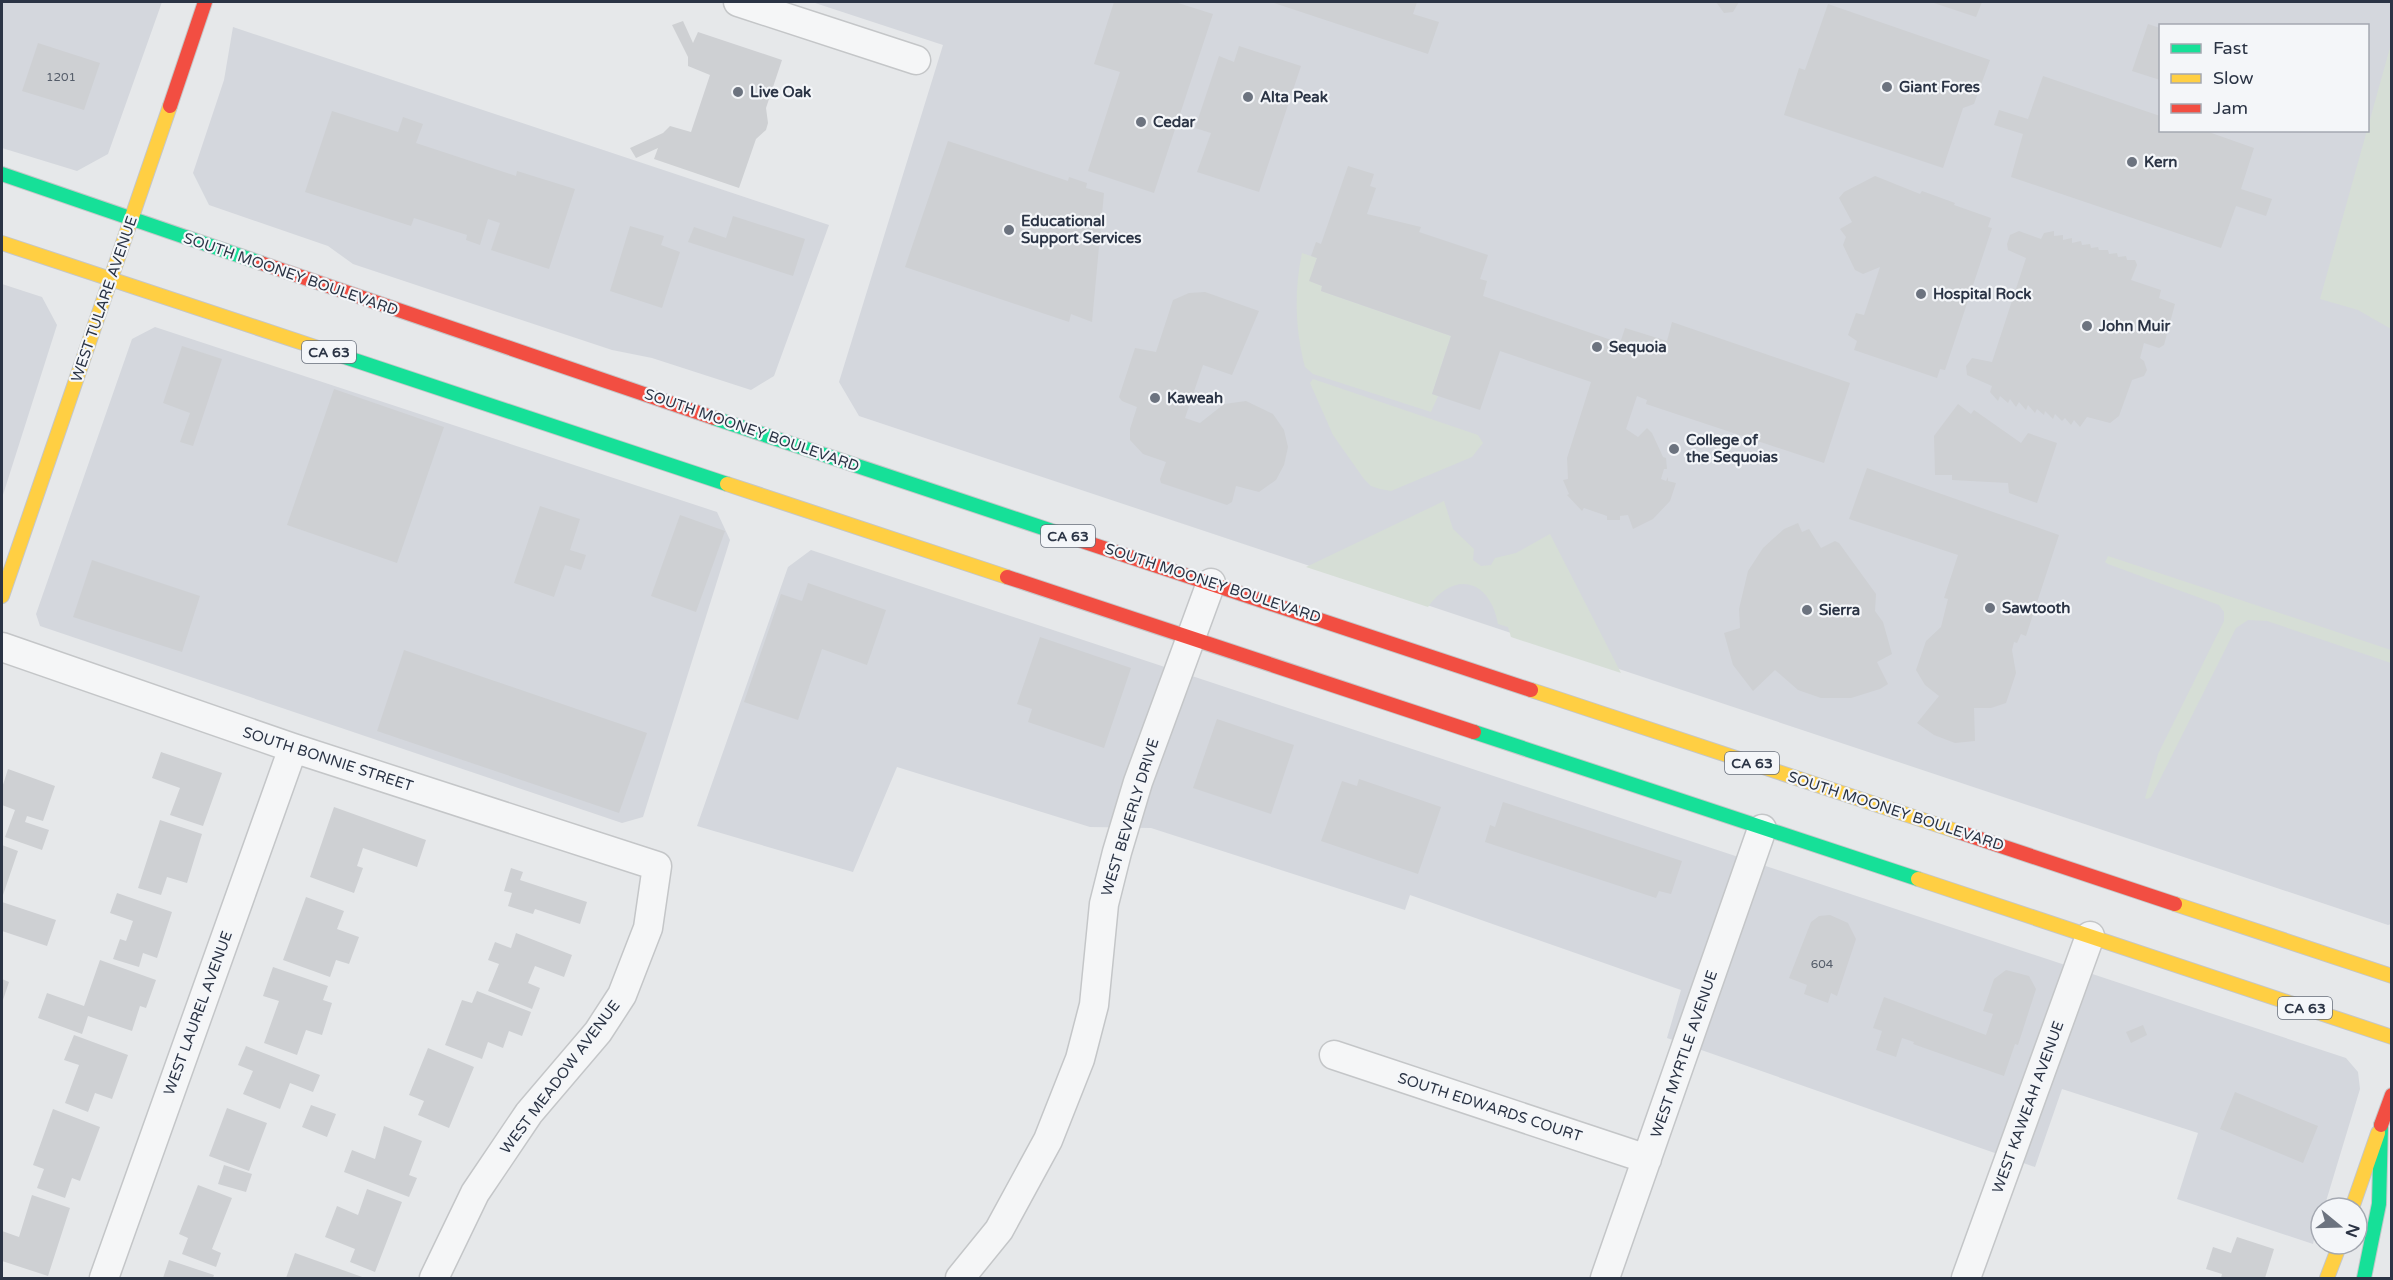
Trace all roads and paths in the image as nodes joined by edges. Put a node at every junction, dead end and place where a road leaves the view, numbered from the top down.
1 (205, 2) edge
2 (738, 2) edge
3 (916, 60) dead end
4 (2, 174) edge
5 (132, 219) junction
6 (2, 243) edge
7 (112, 280) junction
8 (1211, 583) junction
9 (2, 596) edge
10 (1191, 638) junction
11 (2, 647) edge
12 (292, 748) junction
13 (1762, 829) junction
14 (657, 866) joint
15 (2090, 936) junction
16 (2391, 976) edge
17 (2391, 1037) edge
18 (1334, 1055) dead end
19 (2391, 1095) edge
20 (2381, 1125) junction
21 (1647, 1159) junction
22 (2356, 1196) edge
23 (2335, 1256) edge
24 (104, 1278) edge
25 (434, 1278) edge
26 (960, 1278) edge
27 (1605, 1278) edge
28 (1966, 1278) edge
29 (2327, 1278) edge
30 (2364, 1278) edge

1 - 5 main road, WEST TULARE AVENUE
2 - 3 street
4 - 5 main road, SOUTH MOONEY BOULEVARD / CA 63
5 - 7 main road, WEST TULARE AVENUE
5 - 8 main road, SOUTH MOONEY BOULEVARD / CA 63
6 - 7 main road, CA 63
7 - 9 main road, WEST TULARE AVENUE
7 - 10 main road, CA 63
8 - 10 street, WEST BEVERLY DRIVE
8 - 16 main road, SOUTH MOONEY BOULEVARD / CA 63
10 - 13 main road, CA 63
10 - 26 street, WEST BEVERLY DRIVE
11 - 12 street, SOUTH BONNIE STREET
12 - 14 street, SOUTH BONNIE STREET
12 - 24 street, WEST LAUREL AVENUE
13 - 15 main road, CA 63
13 - 21 street, WEST MYRTLE AVENUE
14 - 25 street, WEST MEADOW AVENUE
15 - 17 main road, CA 63
15 - 28 street, WEST KAWEAH AVENUE
18 - 21 street, SOUTH EDWARDS COURT
19 - 20 main road
20 - 22 main road
20 - 30 main road
21 - 27 street, WEST MYRTLE AVENUE
23 - 29 main road

